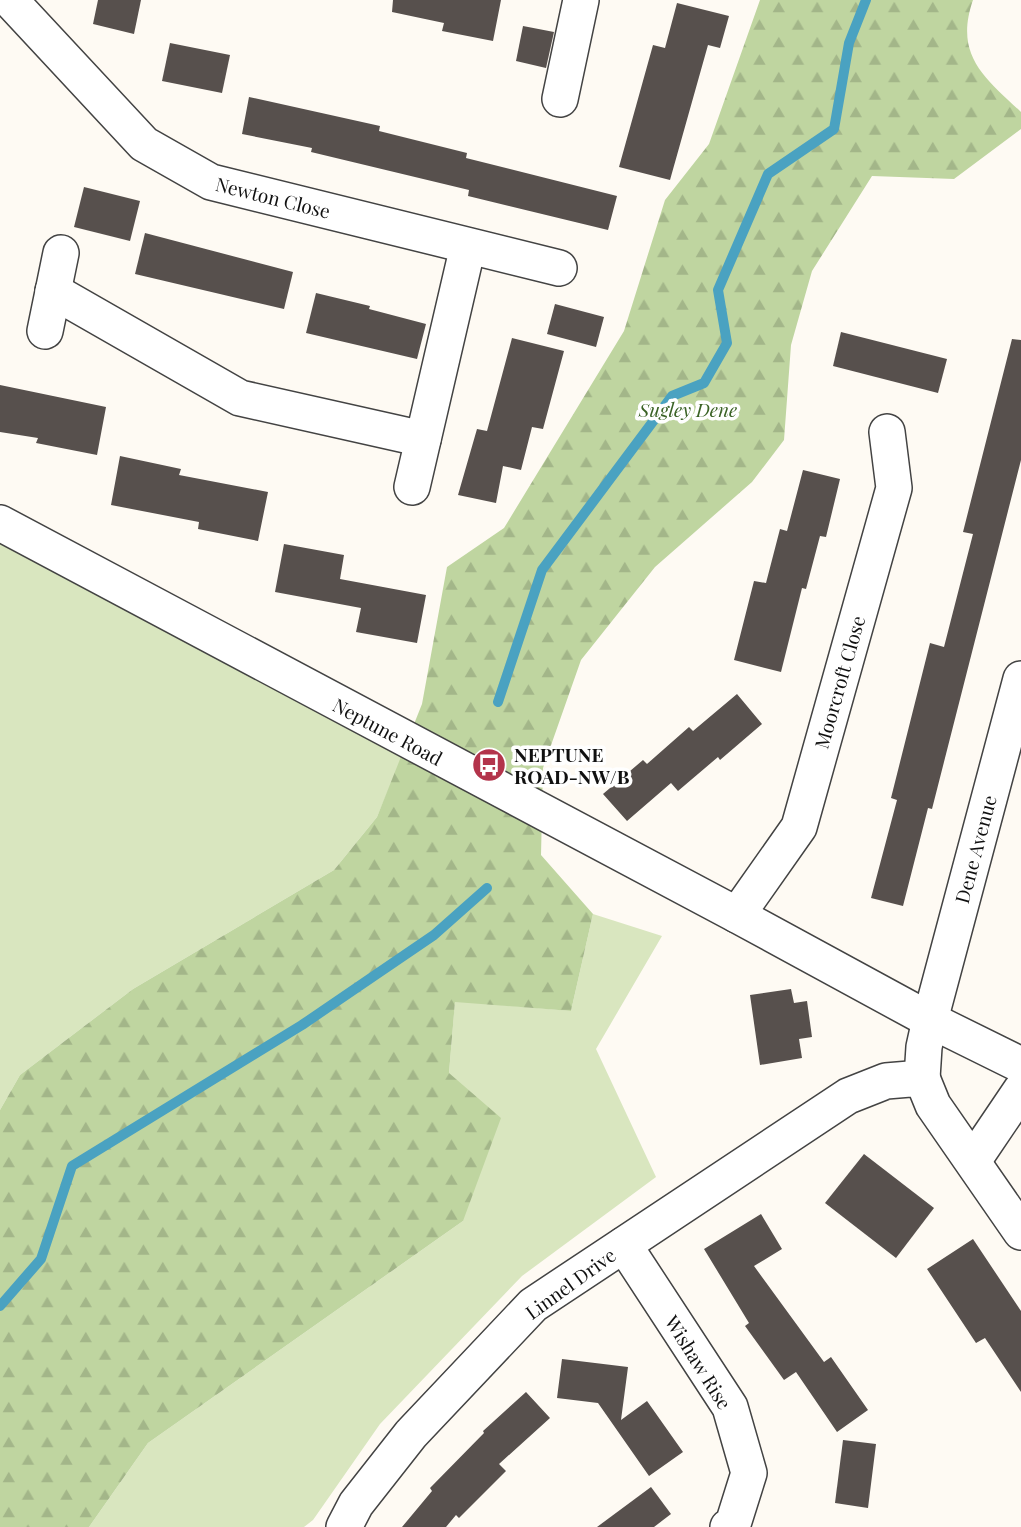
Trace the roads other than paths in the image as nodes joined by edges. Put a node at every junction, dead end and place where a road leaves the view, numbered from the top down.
1 (10, 0) edge
2 (581, 0) edge
3 (560, 99) dead end
4 (468, 246) junction
5 (61, 253) dead end
6 (559, 268) dead end
7 (53, 291) junction
8 (45, 331) dead end
9 (887, 432) dead end
10 (423, 439) junction
11 (412, 487) dead end
12 (0, 523) edge
13 (1021, 678) edge
14 (737, 915) junction
15 (930, 1020) junction
16 (1021, 1065) edge
17 (922, 1078) junction
18 (1021, 1090) edge
19 (973, 1161) junction
20 (1021, 1232) edge
21 (624, 1245) junction
22 (344, 1527) edge
23 (728, 1527) edge

1 - 4 street, Newton Close
2 - 3 street
4 - 6 street, Newton Close
4 - 10 street
5 - 7 street
7 - 8 street
7 - 10 street
9 - 14 street, Moorcroft Close
10 - 11 street
12 - 14 street, Neptune Road
13 - 15 street, Dene Avenue
14 - 15 street, Neptune Road
15 - 16 street, Neptune Road
15 - 17 street, Dene Avenue
17 - 19 street
17 - 21 street, Linnel Drive
18 - 19 street
19 - 20 street
21 - 22 street, Linnel Drive
21 - 23 street, Wishaw Rise

